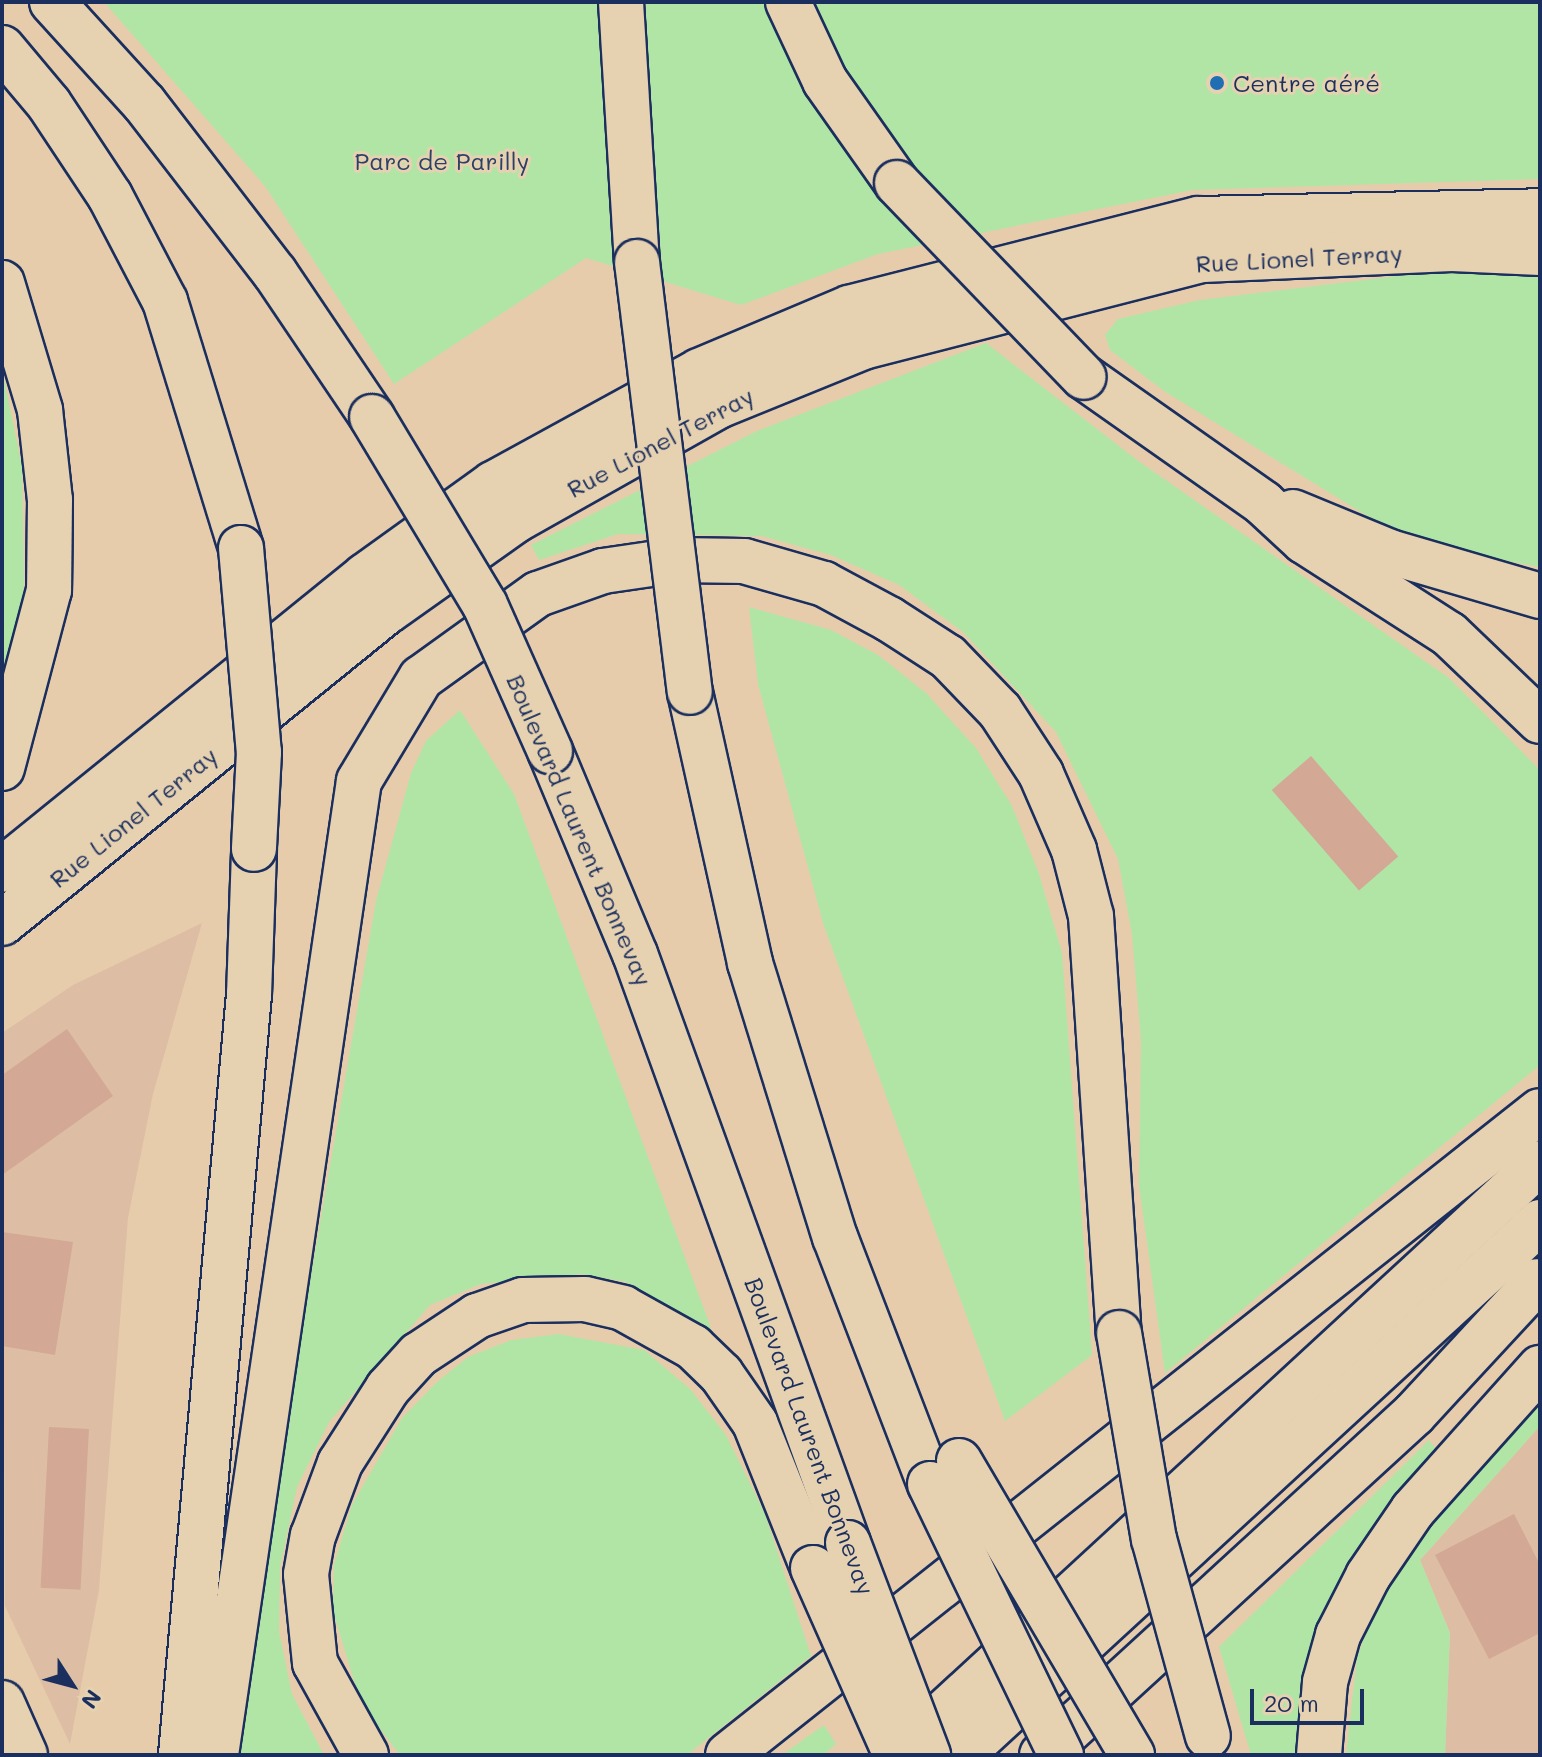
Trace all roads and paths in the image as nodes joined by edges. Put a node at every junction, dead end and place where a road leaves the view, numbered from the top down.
1 (52, 2) edge
2 (621, 2) edge
3 (788, 2) edge
4 (2, 48) edge
5 (1540, 211) edge
6 (1540, 253) edge
7 (2, 283) edge
8 (1263, 503) junction
9 (1540, 596) edge
10 (1540, 721) edge
11 (2, 768) edge
12 (2, 870) edge
13 (2, 923) edge
14 (1540, 1111) edge
15 (1540, 1163) edge
16 (1540, 1222) edge
17 (1537, 1281) dead end
18 (1540, 1368) edge
19 (944, 1472) junction
20 (2, 1703) edge
21 (1211, 1746) edge
22 (25, 1755) edge
23 (181, 1755) edge
24 (216, 1755) edge
25 (366, 1755) edge
26 (728, 1755) edge
27 (897, 1755) edge
28 (928, 1755) edge
29 (961, 1755) edge
30 (1042, 1755) edge
31 (1061, 1755) edge
32 (1132, 1755) edge
33 (1319, 1755) edge

1 - 28 main road, Boulevard Laurent Bonnevay, bridge
2 - 19 main road, bridge
3 - 8 main road, bridge
4 - 23 main road, bridge
5 - 12 main road, Rue Lionel Terray
6 - 13 main road, Rue Lionel Terray
7 - 11 main road
8 - 9 main road
8 - 10 main road
14 - 26 main road
15 - 27 main road
16 - 29 main road
17 - 30 main road
18 - 33 main road
19 - 31 main road, bridge
19 - 32 main road, bridge
20 - 22 main road
21 - 24 main road, bridge
25 - 27 main road, bridge

